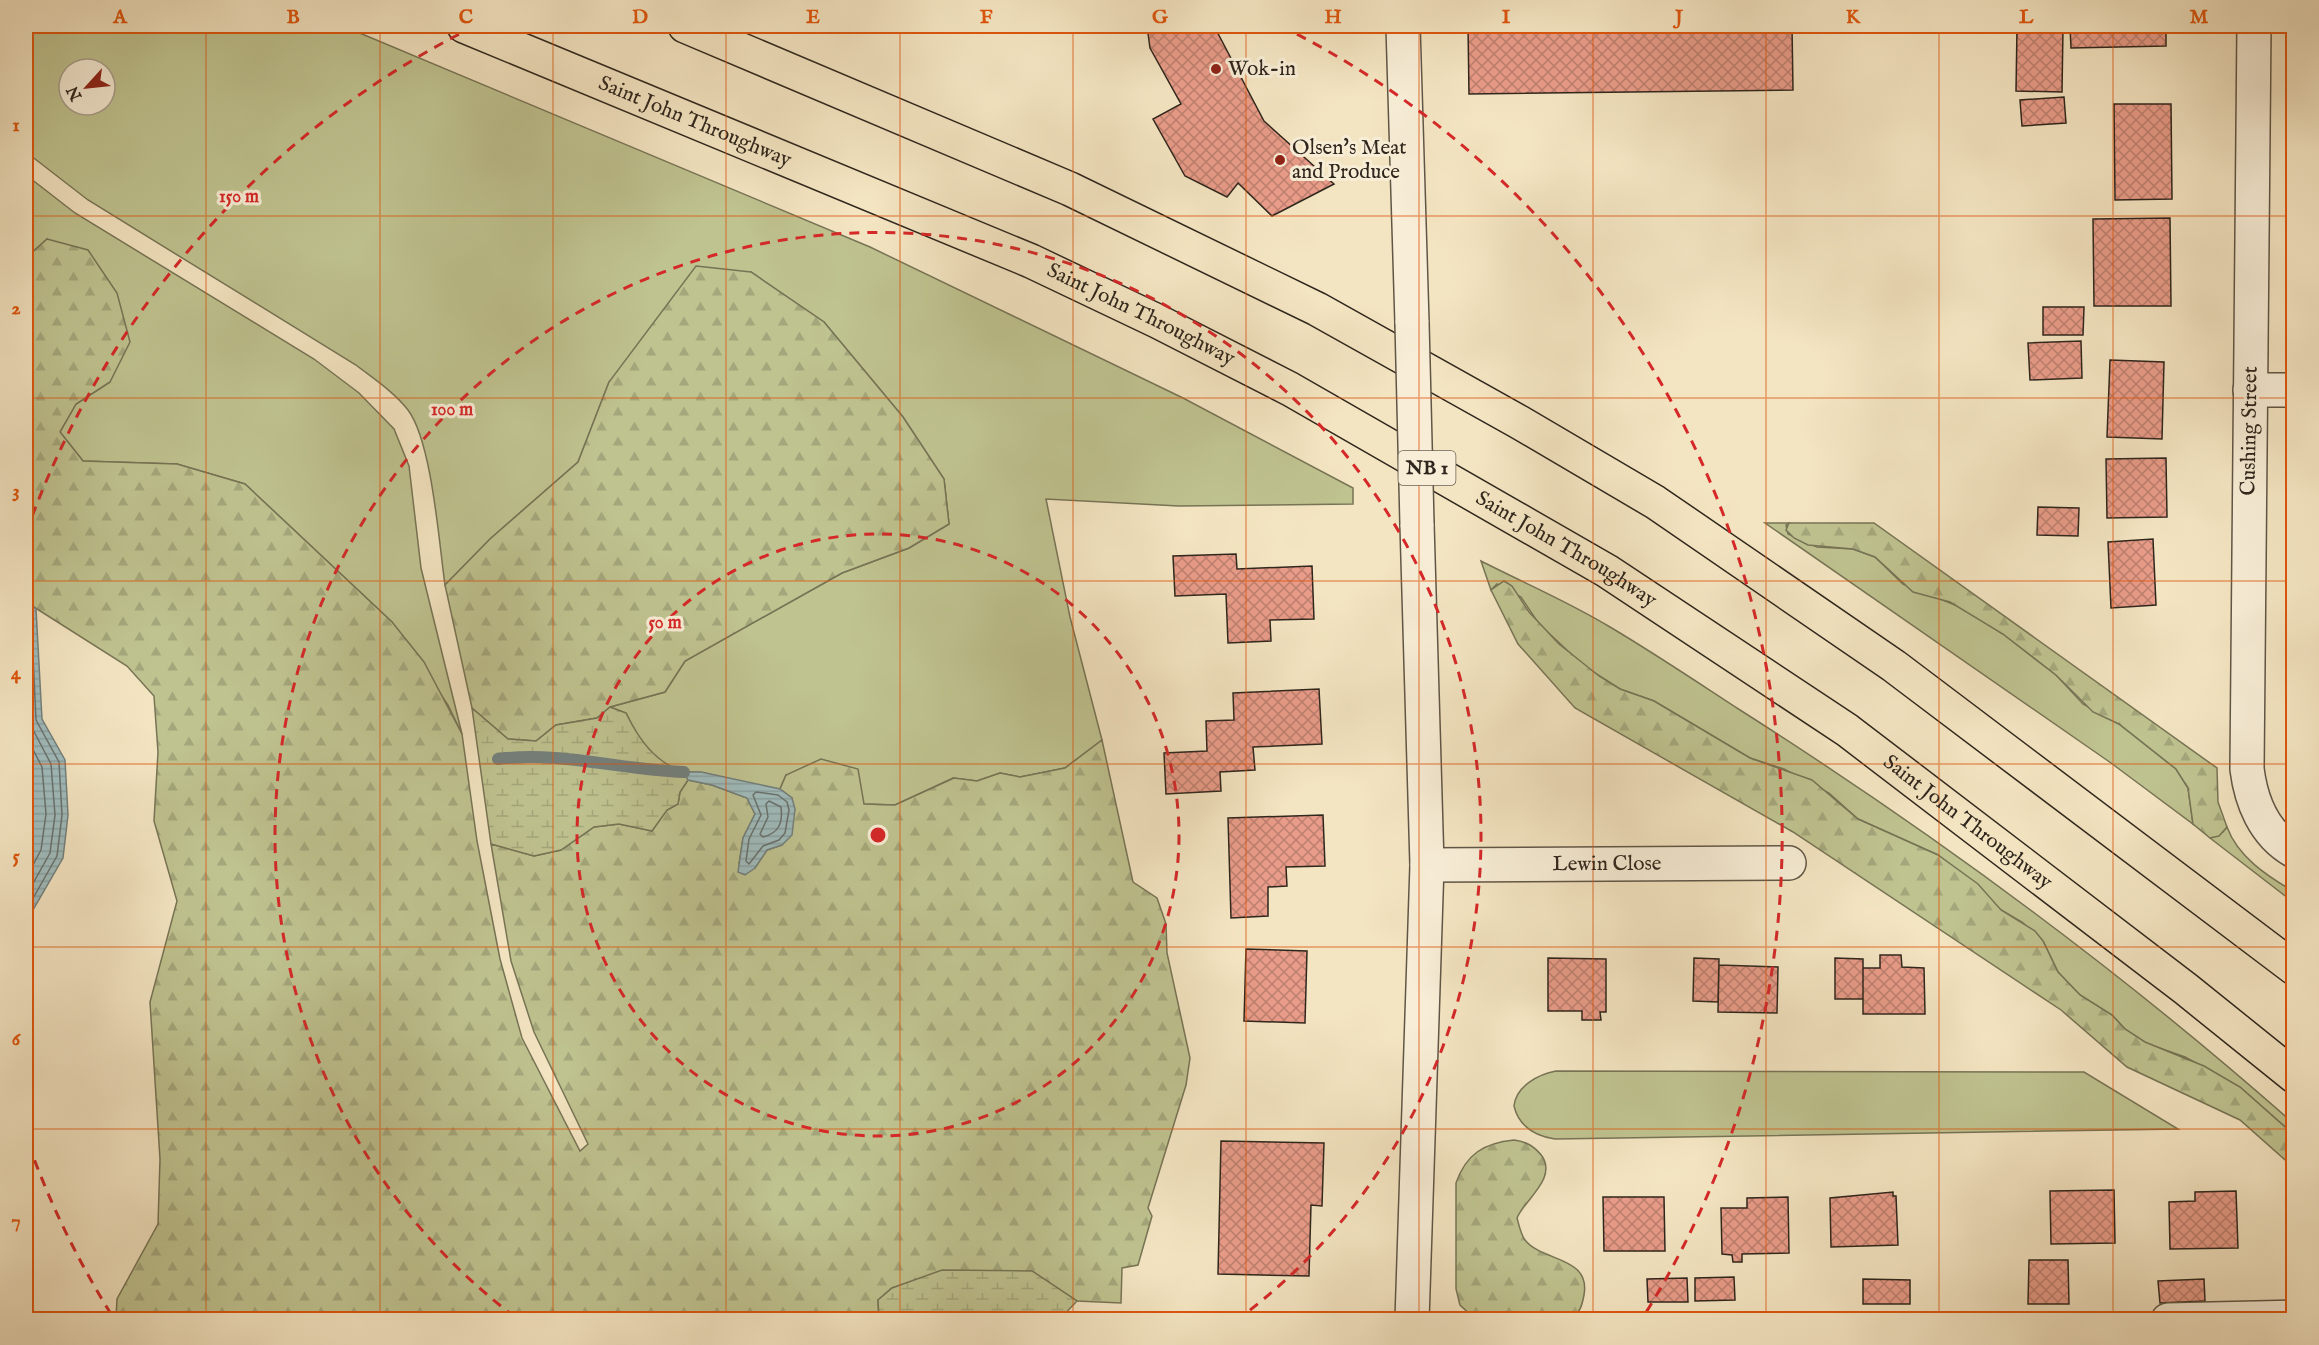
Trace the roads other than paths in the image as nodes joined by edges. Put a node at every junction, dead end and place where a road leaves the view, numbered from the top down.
1 (464, 26) edge
2 (685, 26) edge
3 (2254, 26) edge
4 (1400, 32) edge
5 (2250, 390) junction
6 (2294, 390) edge
7 (2282, 842) edge
8 (1789, 863) dead end
9 (1426, 866) junction
10 (2294, 968) edge
11 (2294, 1076) edge
12 (2294, 1317) edge
13 (1412, 1320) edge
14 (2168, 1320) edge

1 - 11 highway, Saint John Throughway / NB 1
2 - 10 highway
3 - 5 street, Cushing Street
4 - 9 street, bridge
5 - 6 street
5 - 7 street, Cushing Street
8 - 9 street, Lewin Close
9 - 13 street
12 - 14 street

